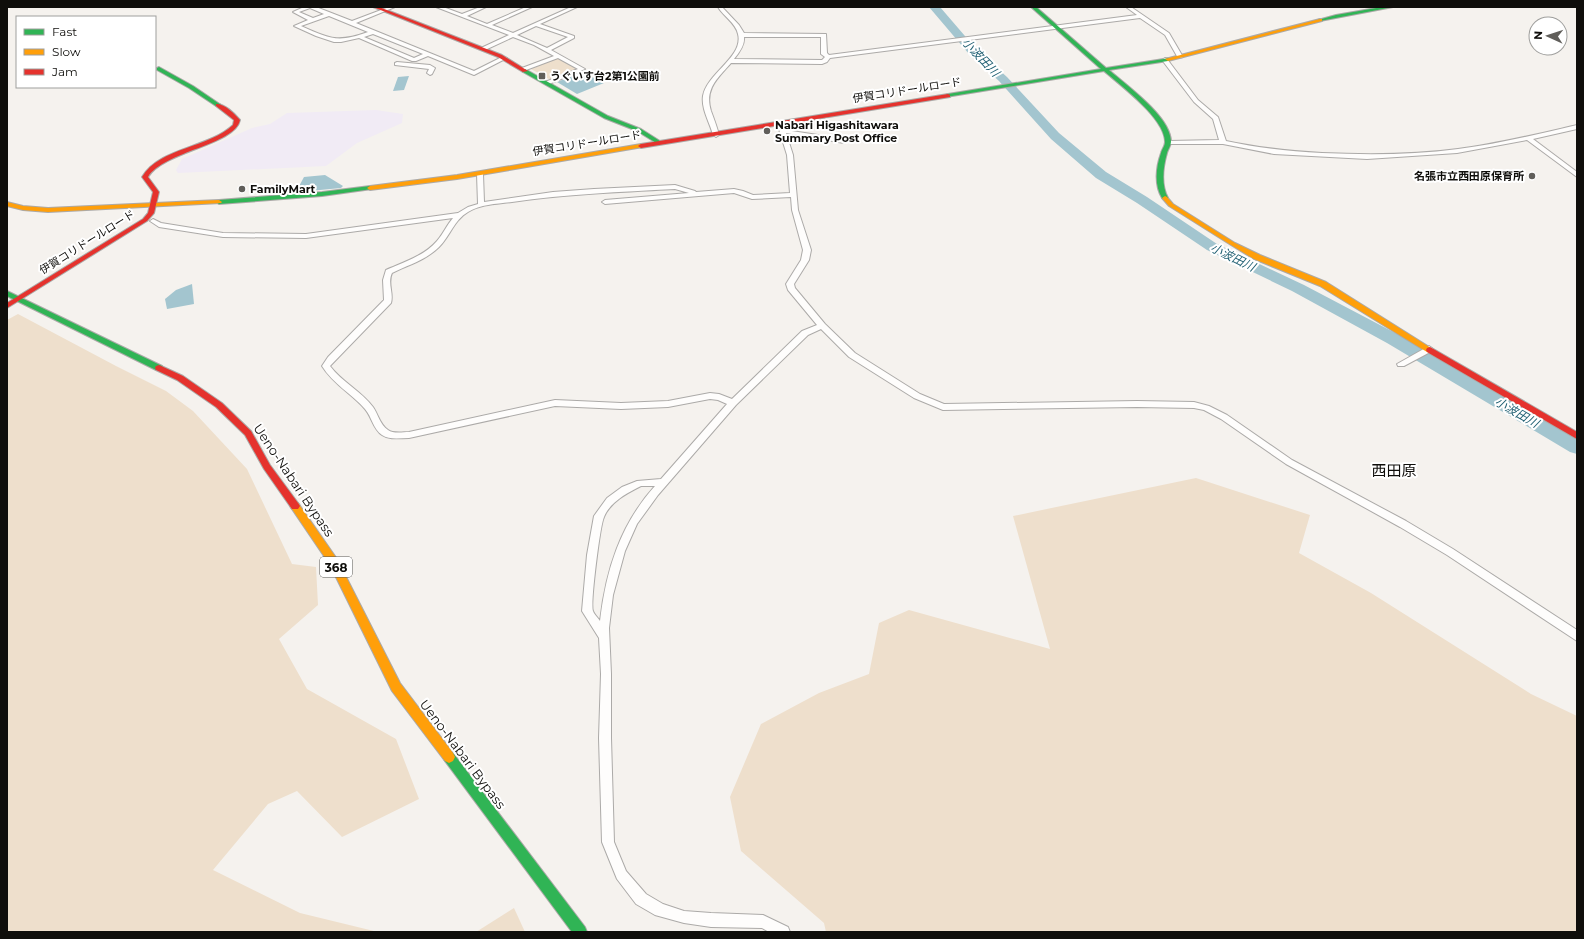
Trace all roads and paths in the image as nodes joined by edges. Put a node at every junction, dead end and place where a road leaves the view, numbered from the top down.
1 (308, 7) edge
2 (312, 7) edge
3 (438, 7) edge
4 (461, 7) edge
5 (484, 7) edge
6 (530, 7) edge
7 (575, 7) edge
8 (720, 7) edge
9 (1033, 7) edge
10 (1128, 7) edge
11 (1391, 7) edge
12 (384, 8) edge
13 (450, 12) junction
14 (328, 14) junction
15 (463, 16) junction
16 (1142, 16) junction
17 (313, 20) junction
18 (352, 23) junction
19 (537, 24) junction
20 (488, 26) junction
21 (1056, 27) junction
22 (372, 32) junction
23 (513, 35) junction
24 (742, 35) junction
25 (360, 37) junction
26 (483, 49) junction
27 (547, 50) junction
28 (428, 54) junction
29 (559, 56) junction
30 (828, 57) junction
31 (1180, 57) junction
32 (504, 58) junction
33 (414, 60) junction
34 (1165, 60) junction
35 (729, 61) junction
36 (397, 64) dead end
37 (404, 64) junction
38 (158, 69) dead end
39 (524, 69) junction
40 (1105, 69) junction
41 (430, 73) dead end
42 (547, 83) junction
43 (782, 127) junction
44 (1577, 127) edge
45 (635, 128) junction
46 (716, 135) junction
47 (1528, 138) junction
48 (844, 141) dead end
49 (1223, 142) junction
50 (660, 143) junction
51 (1168, 143) junction
52 (621, 150) junction
53 (480, 174) junction
54 (1577, 176) edge
55 (694, 195) junction
56 (792, 195) junction
57 (605, 202) dead end
58 (7, 204) edge
59 (481, 205) junction
60 (154, 206) junction
61 (459, 215) junction
62 (153, 221) dead end
63 (7, 293) edge
64 (19, 299) junction
65 (7, 306) edge
66 (822, 326) junction
67 (1426, 350) junction
68 (1401, 364) dead end
69 (733, 403) junction
70 (1577, 436) edge
71 (665, 482) junction
72 (604, 636) junction
73 (1577, 636) edge
74 (580, 932) edge
75 (782, 932) edge

1 - 17 street
2 - 14 street
3 - 13 street
4 - 13 street
5 - 15 street
6 - 20 street
7 - 19 street
8 - 24 street
9 - 21 main road
10 - 16 street
11 - 31 main road, 伊賀コリドールロード
12 - 18 street
12 - 26 main road
13 - 15 street
14 - 17 street
14 - 18 street
15 - 20 street
16 - 21 street
16 - 31 street
17 - 25 street
18 - 22 street
19 - 23 street
19 - 27 street
20 - 23 street
21 - 30 street
21 - 40 main road
22 - 25 street
22 - 28 street
23 - 26 street
23 - 27 street
24 - 30 street
24 - 35 street
25 - 33 street
26 - 32 main road
27 - 29 street
28 - 32 street
28 - 33 street
29 - 39 street
29 - 42 street
30 - 35 street
31 - 34 main road, 伊賀コリドールロード
32 - 39 main road
33 - 37 street
34 - 40 main road, 伊賀コリドールロード
34 - 49 street
35 - 46 street
36 - 37 street
37 - 41 street
38 - 60 main road
39 - 42 main road
40 - 43 main road, 伊賀コリドールロード
40 - 51 main road
42 - 45 main road
43 - 46 main road, 伊賀コリドールロード
43 - 48 street
43 - 56 street
44 - 47 street
45 - 50 main road
45 - 52 main road
46 - 50 main road, 伊賀コリドールロード
47 - 49 street
47 - 54 street
49 - 51 street
50 - 52 main road, 伊賀コリドールロード
51 - 67 main road
52 - 53 main road, 伊賀コリドールロード
53 - 59 street
53 - 60 main road, 伊賀コリドールロード
55 - 56 street
55 - 57 street
55 - 59 street
56 - 66 street
58 - 60 main road
59 - 61 street
60 - 64 main road, 伊賀コリドールロード
61 - 62 street
61 - 69 street
63 - 64 main road, Ueno-Nabari Bypass / 368
64 - 65 main road, 伊賀コリドールロード
64 - 74 main road, Ueno-Nabari Bypass / 368
66 - 69 street
66 - 73 street
67 - 68 street
67 - 70 main road
69 - 71 street
71 - 72 street
71 - 72 street
72 - 75 street

